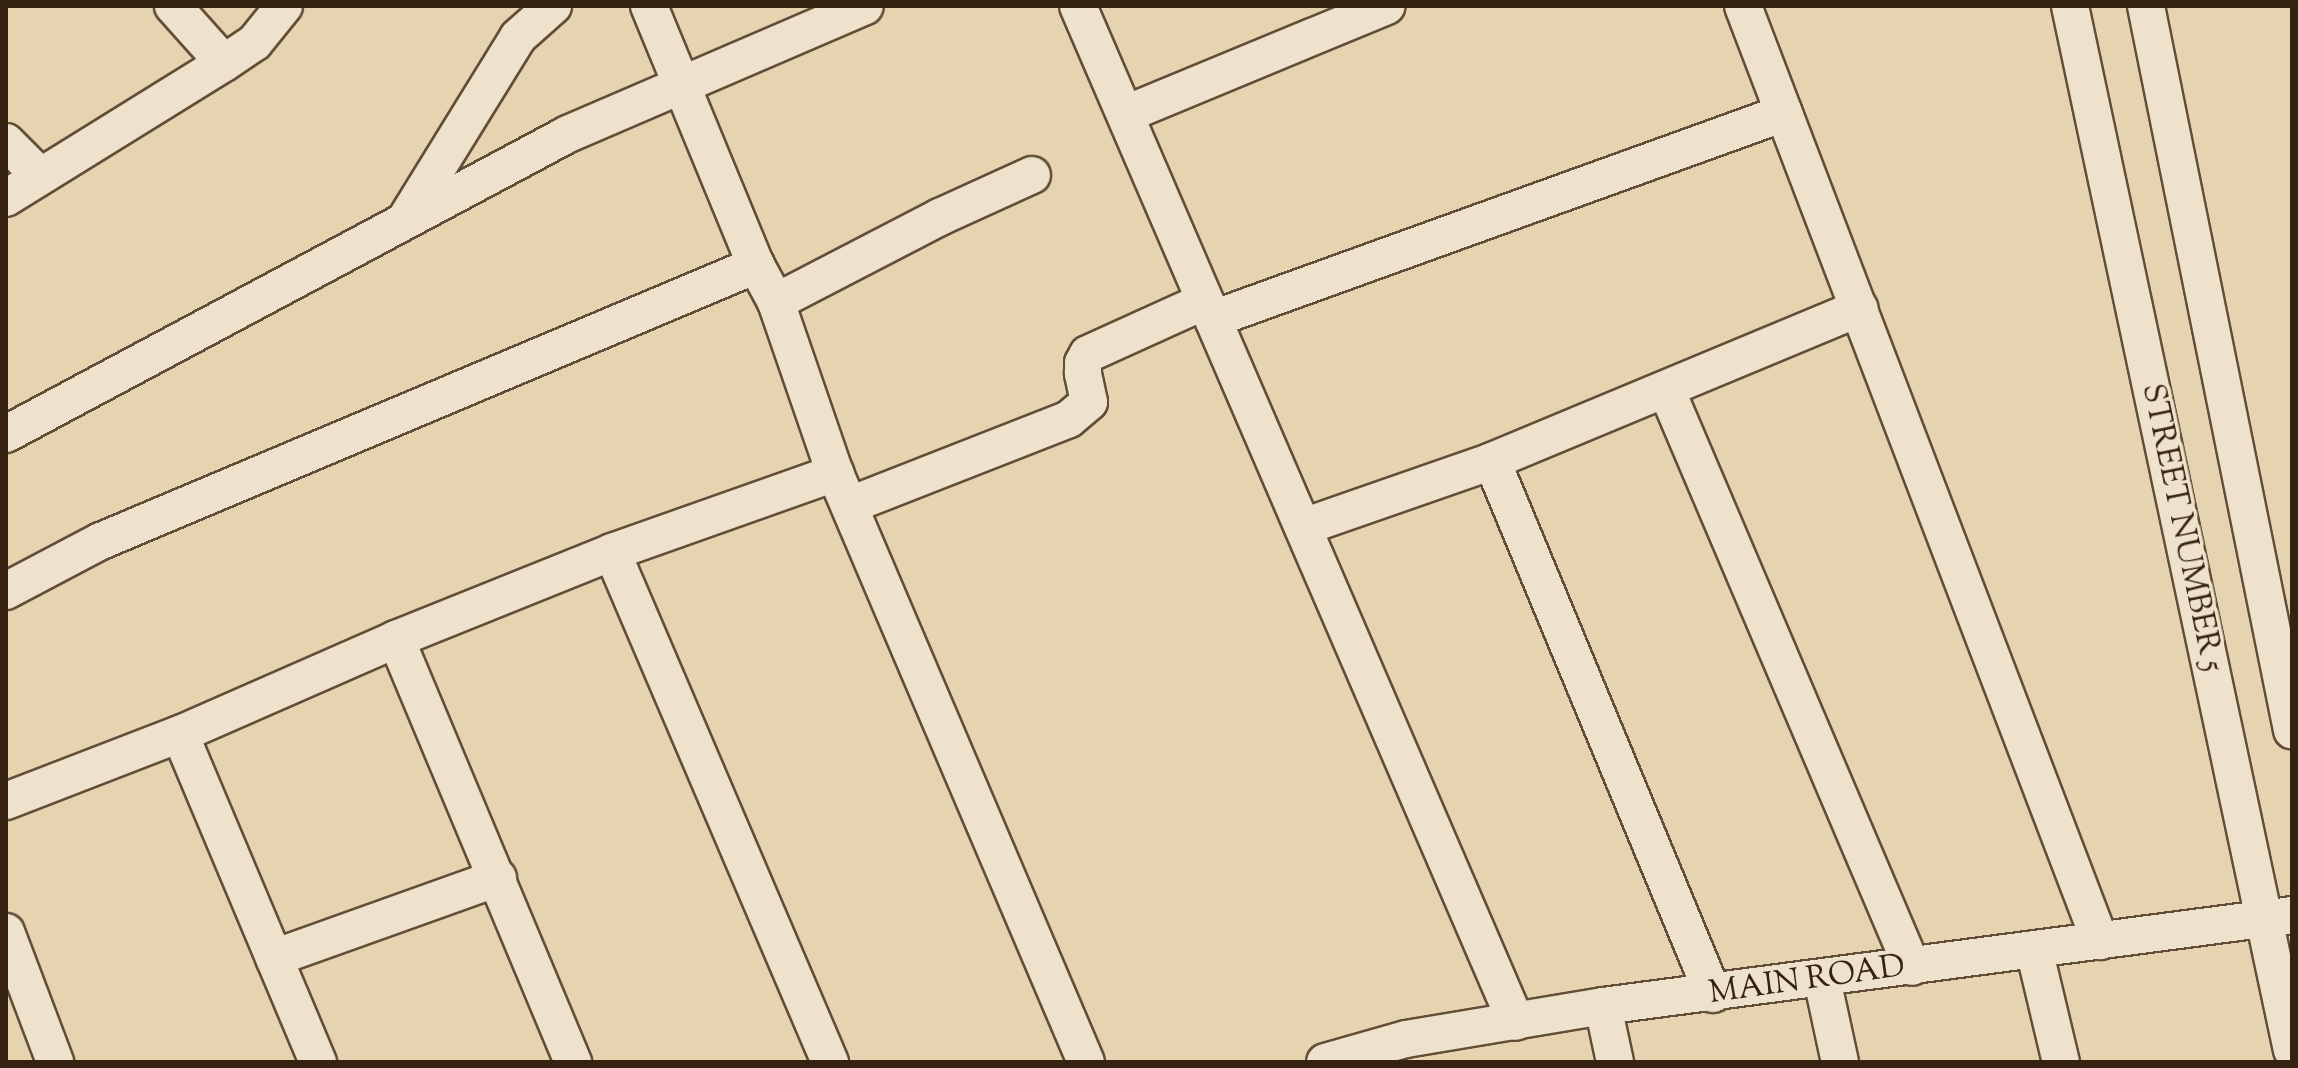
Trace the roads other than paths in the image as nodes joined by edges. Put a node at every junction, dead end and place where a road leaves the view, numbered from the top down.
1 (173, 6) edge
2 (284, 6) edge
3 (553, 6) edge
4 (649, 6) edge
5 (865, 6) edge
6 (1078, 6) edge
7 (1743, 6) edge
8 (2070, 6) edge
9 (2146, 6) edge
10 (1372, 9) edge
11 (224, 63) junction
12 (684, 87) junction
13 (1784, 113) junction
14 (1126, 114) junction
15 (6, 142) edge
16 (1032, 175) dead end
17 (40, 176) junction
18 (6, 198) edge
19 (407, 217) junction
20 (756, 265) junction
21 (776, 302) junction
22 (1859, 308) junction
23 (1209, 310) junction
24 (1666, 389) junction
25 (6, 434) edge
26 (1492, 461) junction
27 (835, 473) junction
28 (850, 505) junction
29 (1303, 527) junction
30 (612, 552) junction
31 (6, 591) edge
32 (396, 639) junction
33 (2292, 730) edge
34 (180, 734) junction
35 (6, 801) edge
36 (498, 878) junction
37 (2278, 917) edge
38 (6, 932) edge
39 (2100, 941) junction
40 (2034, 949) junction
41 (274, 958) junction
42 (1912, 967) junction
43 (1822, 979) junction
44 (1713, 994) junction
45 (1603, 1006) junction
46 (1516, 1022) junction
47 (1408, 1050) edge
48 (2292, 1050) edge
49 (55, 1062) edge
50 (318, 1062) edge
51 (573, 1062) edge
52 (830, 1062) edge
53 (1086, 1062) edge
54 (1325, 1062) edge
55 (1615, 1062) edge
56 (1840, 1062) edge
57 (2061, 1062) edge

1 - 11 street
2 - 11 street
3 - 19 street
4 - 12 street
5 - 12 street
6 - 14 street
7 - 13 street
8 - 37 street, STREET NUMBER 5
9 - 33 street
10 - 14 street
11 - 17 street
12 - 19 street
12 - 20 street
13 - 22 street
13 - 23 street
14 - 23 street
15 - 17 street
16 - 21 street
17 - 18 street
19 - 25 street
20 - 21 street
20 - 31 street
21 - 27 street
22 - 24 street
22 - 39 street
23 - 28 street
23 - 29 street
24 - 26 street
24 - 42 street
26 - 29 street
26 - 44 street
27 - 28 street
27 - 30 street
28 - 53 street
29 - 46 street
30 - 32 street
30 - 52 street
32 - 34 street
32 - 36 street
34 - 35 street
34 - 41 street
36 - 41 street
36 - 51 street
37 - 39 street, MAIN ROAD
37 - 48 street, STREET NUMBER 5
38 - 49 street
39 - 40 street, MAIN ROAD
40 - 42 street, MAIN ROAD
40 - 57 street
41 - 50 street
42 - 43 street, MAIN ROAD
43 - 44 street, MAIN ROAD
43 - 56 street
44 - 45 street, MAIN ROAD
45 - 46 street, MAIN ROAD
45 - 55 street
46 - 47 street, MAIN ROAD
47 - 54 street, MAIN ROAD

